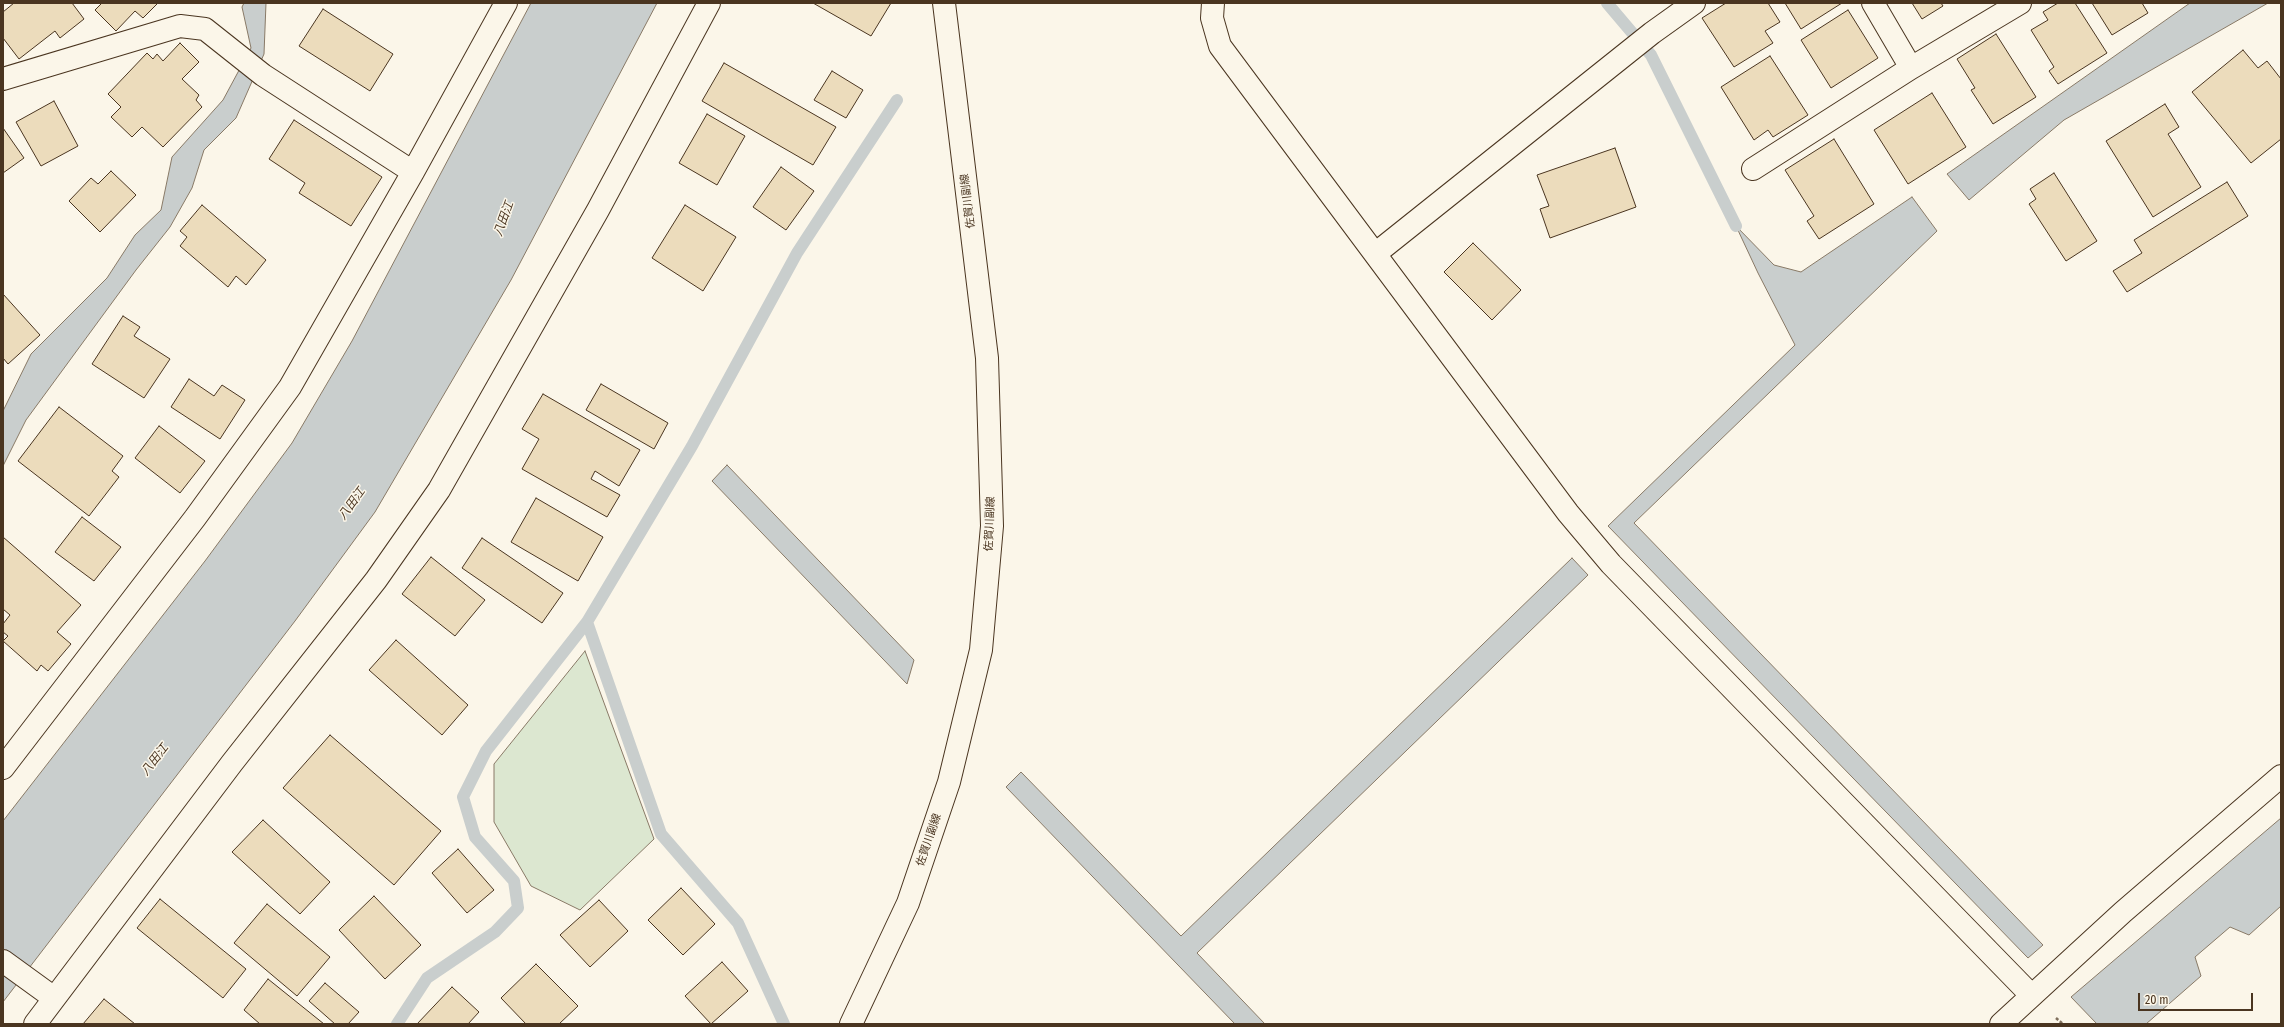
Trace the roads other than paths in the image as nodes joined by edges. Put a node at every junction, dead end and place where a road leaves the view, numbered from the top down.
1 (506, 3) edge
2 (708, 3) edge
3 (944, 3) edge
4 (1213, 3) edge
5 (1694, 3) edge
6 (1873, 3) edge
7 (2020, 3) edge
8 (1911, 68) junction
9 (3, 80) edge
10 (1753, 170) dead end
11 (413, 172) junction
12 (1375, 254) junction
13 (3, 768) edge
14 (2281, 776) edge
15 (3, 961) edge
16 (2031, 995) junction
17 (54, 998) junction
18 (35, 1024) edge
19 (851, 1024) edge
20 (2001, 1024) edge

1 - 11 street
2 - 17 street
3 - 19 street, 佐賀川副線
4 - 12 street
5 - 12 street
6 - 8 street
7 - 8 street
8 - 10 street
9 - 11 street
11 - 13 street
12 - 16 street
14 - 16 street
15 - 17 street
16 - 20 street
17 - 18 street

